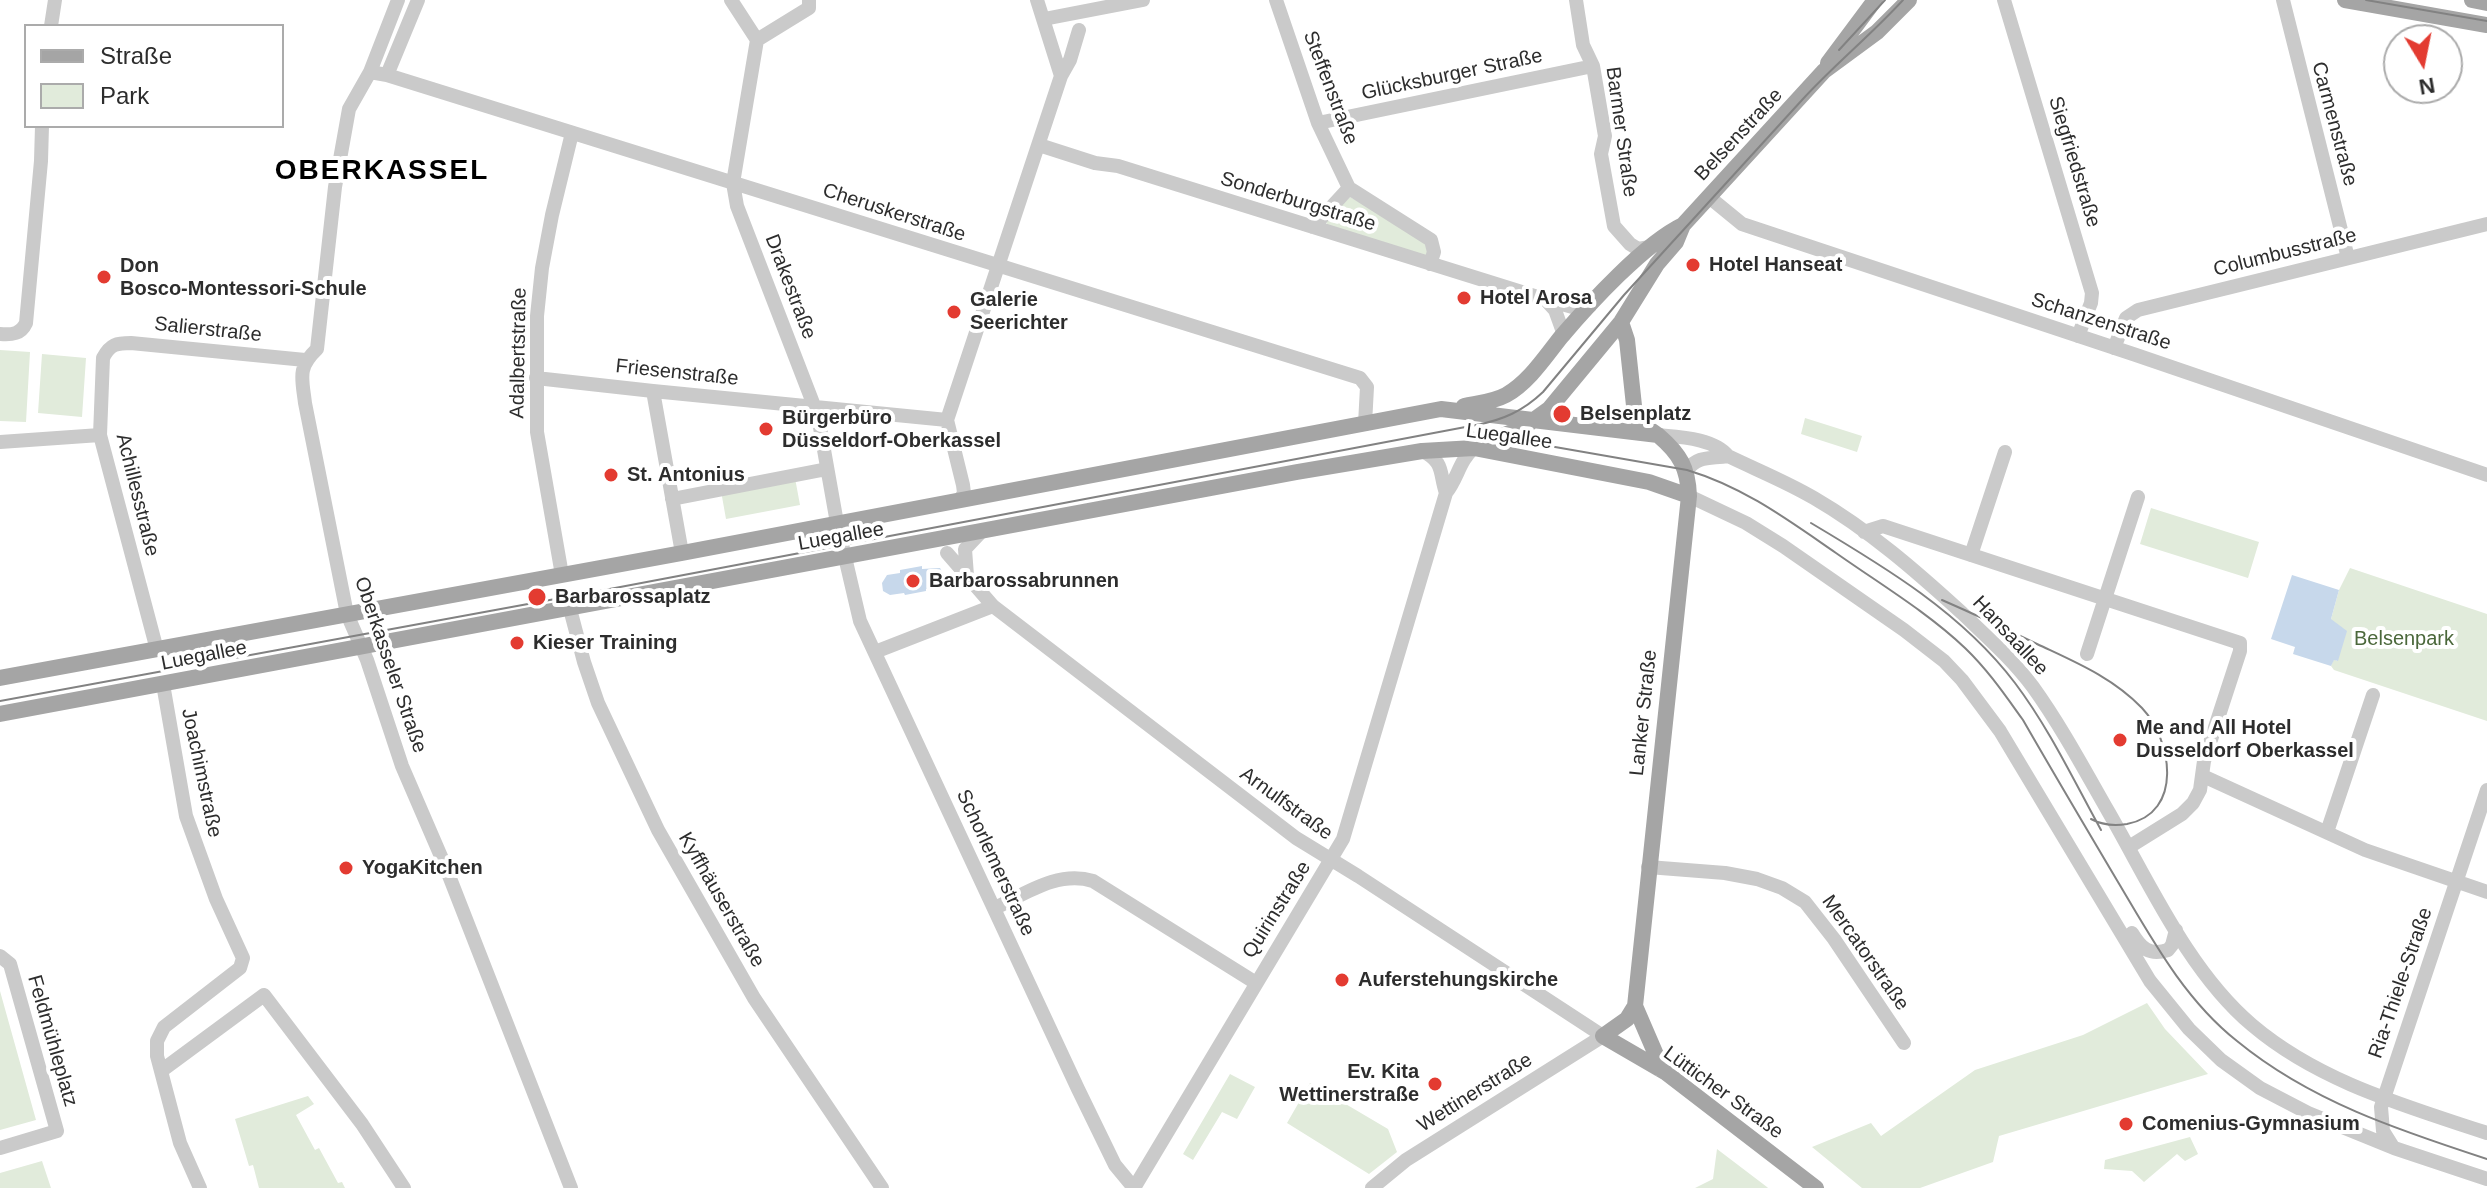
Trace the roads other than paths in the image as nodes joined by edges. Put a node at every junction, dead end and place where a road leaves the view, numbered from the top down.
1 (55, 0) edge
2 (398, 0) edge
3 (418, 0) edge
4 (731, 0) edge
5 (809, 0) edge
6 (1037, 0) edge
7 (1143, 0) edge
8 (1276, 0) edge
9 (1576, 0) edge
10 (1875, 0) edge
11 (1909, 0) edge
12 (2004, 0) edge
13 (2283, 0) edge
14 (2345, 0) edge
15 (2472, 0) edge
16 (2487, 3) edge
17 (1897, 7) edge
18 (1044, 19) junction
19 (51, 24) edge
20 (2487, 25) edge
21 (1079, 30) dead end
22 (757, 40) junction
23 (1593, 66) junction
24 (1824, 71) junction
25 (370, 72) junction
26 (387, 75) junction
27 (1061, 76) junction
28 (1318, 123) junction
29 (42, 128) edge
30 (572, 133) junction
31 (1039, 145) junction
32 (733, 183) junction
33 (1349, 188) junction
34 (1709, 197) junction
35 (2487, 224) edge
36 (1683, 225) junction
37 (1313, 227) junction
38 (1650, 247) junction
39 (2348, 258) junction
40 (1430, 264) junction
41 (996, 266) junction
42 (1544, 299) junction
43 (1590, 306) junction
44 (1621, 322) junction
45 (0, 334) edge
46 (1564, 335) junction
47 (2078, 336) junction
48 (108, 348) joint
49 (2114, 348) junction
50 (305, 360) junction
51 (536, 378) junction
52 (653, 391) junction
53 (813, 405) junction
54 (1441, 409) junction
55 (947, 420) junction
56 (1536, 421) junction
57 (1365, 424) junction
58 (100, 435) junction
59 (1658, 435) junction
60 (0, 442) edge
61 (1474, 448) junction
62 (1422, 451) junction
63 (2005, 452) dead end
64 (1728, 456) junction
65 (827, 469) junction
66 (1687, 470) junction
67 (2487, 475) edge
68 (1446, 493) junction
69 (1689, 496) junction
70 (2138, 497) dead end
71 (672, 499) junction
72 (960, 500) junction
73 (837, 523) junction
74 (982, 531) junction
75 (1864, 532) junction
76 (928, 541) junction
77 (843, 551) junction
78 (682, 553) junction
79 (947, 553) joint
80 (1971, 555) junction
81 (562, 575) junction
82 (967, 576) junction
83 (2105, 597) junction
84 (993, 606) junction
85 (570, 609) junction
86 (347, 614) junction
87 (362, 647) junction
88 (157, 650) junction
89 (875, 652) junction
90 (2087, 654) dead end
91 (0, 678) edge
92 (163, 684) junction
93 (2373, 695) dead end
94 (0, 714) edge
95 (2203, 776) junction
96 (2487, 790) edge
97 (2327, 832) junction
98 (2129, 847) junction
99 (1331, 861) junction
100 (1648, 867) junction
101 (2457, 882) junction
102 (2487, 892) edge
103 (995, 908) junction
104 (2117, 926) junction
105 (2176, 930) junction
106 (0, 956) edge
107 (1256, 983) junction
108 (1635, 1006) junction
109 (1603, 1036) junction
110 (1904, 1043) dead end
111 (1658, 1068) junction
112 (161, 1071) junction
113 (2384, 1097) junction
114 (2487, 1133) edge
115 (0, 1148) edge
116 (2394, 1148) junction
117 (2487, 1179) edge
118 (200, 1188) edge
119 (404, 1188) edge
120 (571, 1188) edge
121 (882, 1188) edge
122 (1134, 1188) edge
123 (1372, 1188) edge
124 (1816, 1188) edge

1 - 19 street
2 - 25 street, Oberkasseler Straße
3 - 26 street
4 - 22 street
5 - 22 street
6 - 18 street
7 - 18 street
8 - 28 street, Steffenstraße
9 - 23 street, Barmer Straße
10 - 24 main road, Belsenstraße
11 - 17 main road, Belsenstraße
12 - 47 street, Siegfriedstraße
13 - 39 street, Carmenstraße
14 - 20 main road
15 - 16 main road
17 - 24 main road, Belsenstraße
18 - 27 street
21 - 27 street
22 - 32 street, Drakestraße
23 - 28 street, Glücksburger Straße
23 - 38 street, Barmer Straße
24 - 34 main road, Belsenstraße
25 - 26 street, Cheruskerstraße
25 - 50 street, Oberkasseler Straße
26 - 30 street, Cheruskerstraße
27 - 31 street
28 - 33 street, Steffenstraße
29 - 45 street
30 - 32 street, Cheruskerstraße
30 - 51 street, Adalbertstraße
31 - 37 street, Sonderburgstraße
31 - 41 street
32 - 41 street, Cheruskerstraße
32 - 53 street, Drakestraße
33 - 37 street
33 - 40 street
34 - 36 main road, Belsenstraße
34 - 47 street, Schanzenstraße
35 - 39 street, Columbusstraße
36 - 38 main road, Belsenstraße
36 - 44 main road, Belsenstraße
37 - 40 street, Sonderburgstraße
38 - 43 main road, Belsenstraße
39 - 49 street, Columbusstraße
40 - 42 street, Sonderburgstraße
41 - 55 street
41 - 57 street, Cheruskerstraße
42 - 43 street, Sonderburgstraße
42 - 46 street
43 - 46 main road
44 - 56 main road
44 - 59 main road
46 - 54 main road
47 - 49 street, Schanzenstraße
48 - 50 street, Salierstraße
48 - 58 street, Achillesstraße
49 - 67 street, Schanzenstraße
50 - 86 street, Oberkasseler Straße
51 - 52 street, Friesenstraße
51 - 81 street, Adalbertstraße
52 - 53 street, Friesenstraße
52 - 71 street
53 - 55 street
53 - 65 street, Drakestraße
54 - 56 main road, Luegallee
54 - 57 main road, Luegallee
55 - 72 street
56 - 59 main road, Luegallee
56 - 61 main road
57 - 72 main road, Luegallee
58 - 60 street
58 - 88 street, Achillesstraße
59 - 64 street, Hansaallee
59 - 66 main road
61 - 62 main road, Luegallee
61 - 68 street, Quirinstraße
61 - 69 main road, Luegallee
62 - 68 street
62 - 74 main road, Luegallee
63 - 80 street
64 - 66 street
64 - 75 street, Hansaallee
65 - 71 street
65 - 73 street, Drakestraße
66 - 69 main road, Lanker Straße
68 - 99 street, Quirinstraße
69 - 100 main road, Lanker Straße
69 - 104 street
70 - 83 street
71 - 78 street
72 - 73 main road, Luegallee
73 - 77 street, Drakestraße
73 - 78 main road, Luegallee
74 - 76 main road, Luegallee
74 - 82 street
75 - 80 street
75 - 98 street, Hansaallee
76 - 77 main road, Luegallee
76 - 79 main road
77 - 85 main road, Luegallee
77 - 89 street, Schorlemerstraße
78 - 81 main road, Luegallee
79 - 82 street, Arnulfstraße
80 - 83 street
81 - 86 main road, Luegallee
82 - 84 street, Arnulfstraße
83 - 90 street
83 - 95 street
84 - 89 street
84 - 99 street, Arnulfstraße
85 - 87 main road, Luegallee
85 - 121 street, Kyffhäuserstraße
86 - 87 street, Oberkasseler Straße
86 - 88 main road, Luegallee
87 - 92 main road, Luegallee
87 - 120 street, Oberkasseler Straße
88 - 91 main road, Luegallee
89 - 103 street, Schorlemerstraße
92 - 94 main road, Luegallee
92 - 112 street, Joachimstraße
93 - 97 street
95 - 97 street
95 - 98 street
96 - 101 street, Ria-Thiele-Straße
97 - 101 street
98 - 105 street, Hansaallee
99 - 107 street, Quirinstraße
99 - 109 street, Arnulfstraße
100 - 108 main road, Lanker Straße
100 - 110 street, Mercatorstraße
101 - 102 street
101 - 113 street, Ria-Thiele-Straße
103 - 107 street
103 - 122 street, Schorlemerstraße
104 - 105 street
104 - 116 street
105 - 113 street, Hansaallee
106 - 115 street, Feldmühleplatz
107 - 122 street, Quirinstraße
108 - 109 main road
108 - 111 main road, Lanker Straße
109 - 111 main road, Lütticher Straße
109 - 123 street, Wettinerstraße
111 - 124 main road, Lütticher Straße
112 - 118 street
112 - 119 street
113 - 114 street, Hansaallee
113 - 116 street
116 - 117 street

